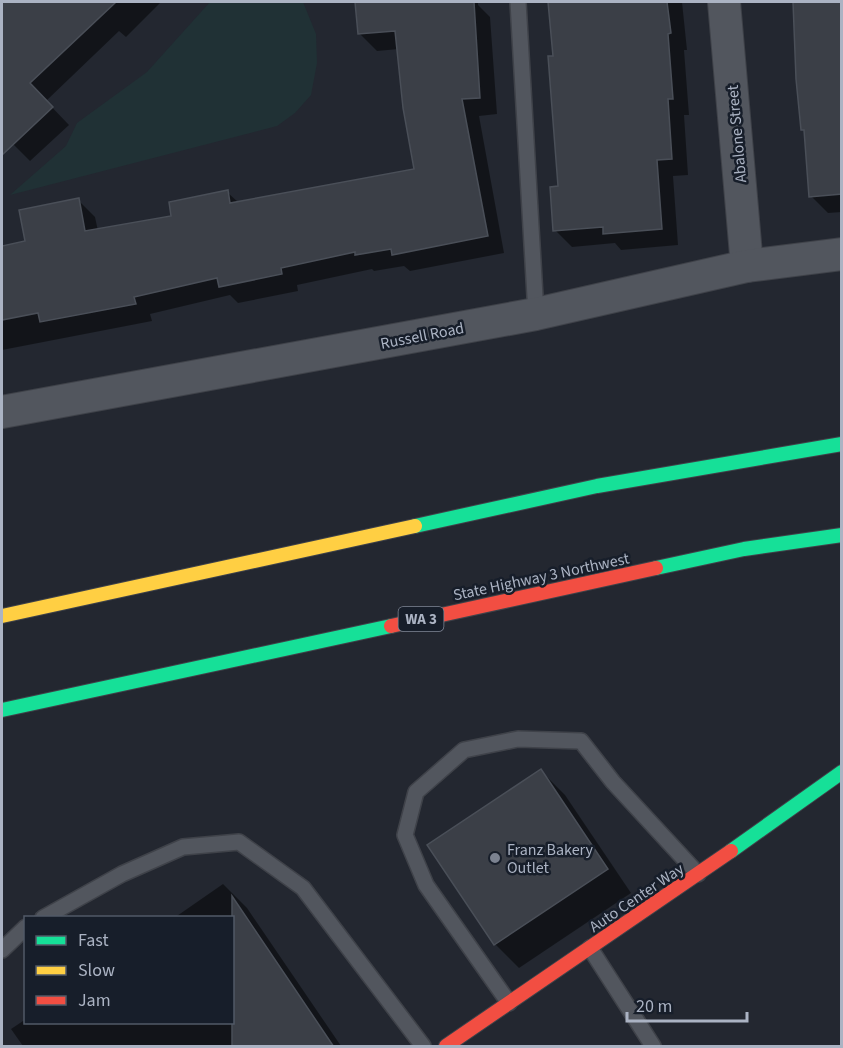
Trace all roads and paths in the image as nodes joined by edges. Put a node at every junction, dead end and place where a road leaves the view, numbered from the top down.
1 (518, 2) edge
2 (724, 2) edge
3 (842, 254) edge
4 (747, 267) junction
5 (536, 314) junction
6 (2, 412) edge
7 (838, 444) edge
8 (842, 535) edge
9 (2, 616) edge
10 (2, 710) edge
11 (842, 772) edge
12 (698, 874) junction
13 (47, 916) edge
14 (24, 929) edge
15 (590, 948) junction
16 (2, 950) edge
17 (509, 1003) junction
18 (423, 1047) edge
19 (446, 1047) edge
20 (654, 1047) edge

1 - 5 lane
2 - 4 street, Abalone Street
3 - 4 street, Russell Road
4 - 5 street, Russell Road
5 - 6 street, Russell Road
7 - 9 main road
8 - 10 main road, State Highway 3 Northwest / WA 3
11 - 12 main road, Auto Center Way
12 - 15 main road, Auto Center Way
12 - 17 lane
13 - 18 lane
14 - 16 lane
15 - 17 main road, Auto Center Way
15 - 20 lane
17 - 19 main road, Auto Center Way

